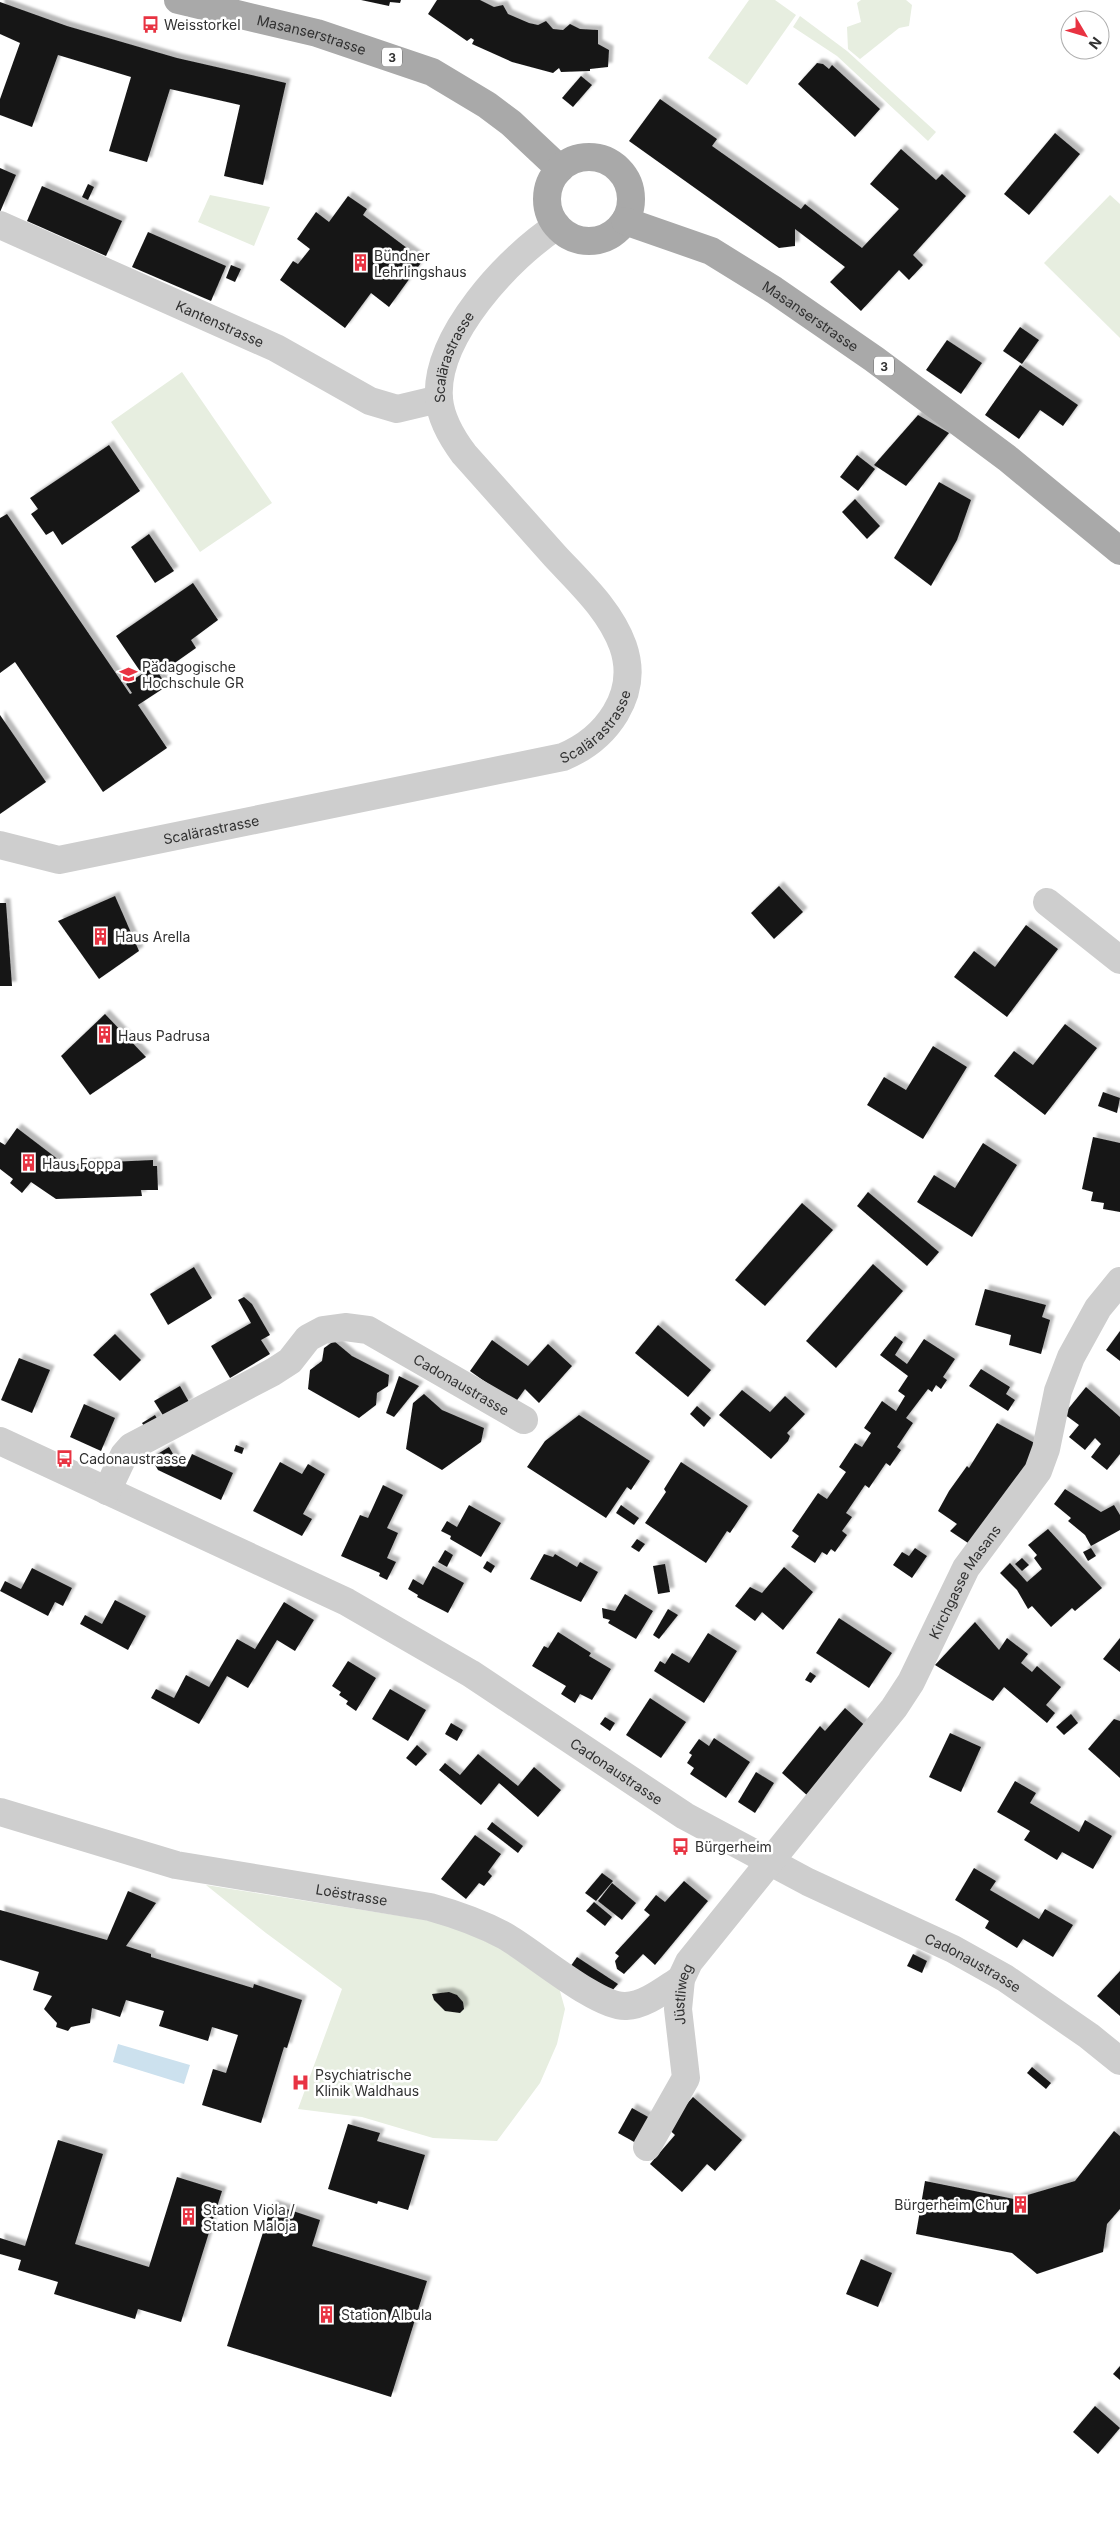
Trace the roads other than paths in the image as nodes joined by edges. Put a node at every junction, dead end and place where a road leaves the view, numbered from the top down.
1 (178, 0) edge
2 (560, 169) junction
3 (625, 221) junction
4 (0, 224) edge
5 (557, 226) junction
6 (439, 399) junction
7 (1120, 551) edge
8 (0, 844) edge
9 (1047, 902) dead end
10 (1120, 960) edge
11 (1120, 1281) edge
12 (524, 1420) dead end
13 (0, 1441) edge
14 (107, 1491) junction
15 (0, 1812) edge
16 (770, 1862) junction
17 (681, 1979) junction
18 (1120, 2061) edge
19 (648, 2147) dead end

1 - 2 main road, Masanserstrasse / 3
2 - 3 main road
2 - 5 main road
3 - 5 main road
3 - 7 main road, Masanserstrasse / 3
4 - 6 street, Kantenstrasse
5 - 6 street, Scalärastrasse
6 - 8 street, Scalärastrasse
9 - 10 street
11 - 16 street, Kirchgasse Masans
12 - 14 street, Cadonaustrasse
13 - 14 street, Cadonaustrasse
14 - 16 street, Cadonaustrasse
15 - 17 street, Loëstrasse
16 - 17 street, Jüstliweg
16 - 18 street, Cadonaustrasse
17 - 19 street, Jüstliweg

